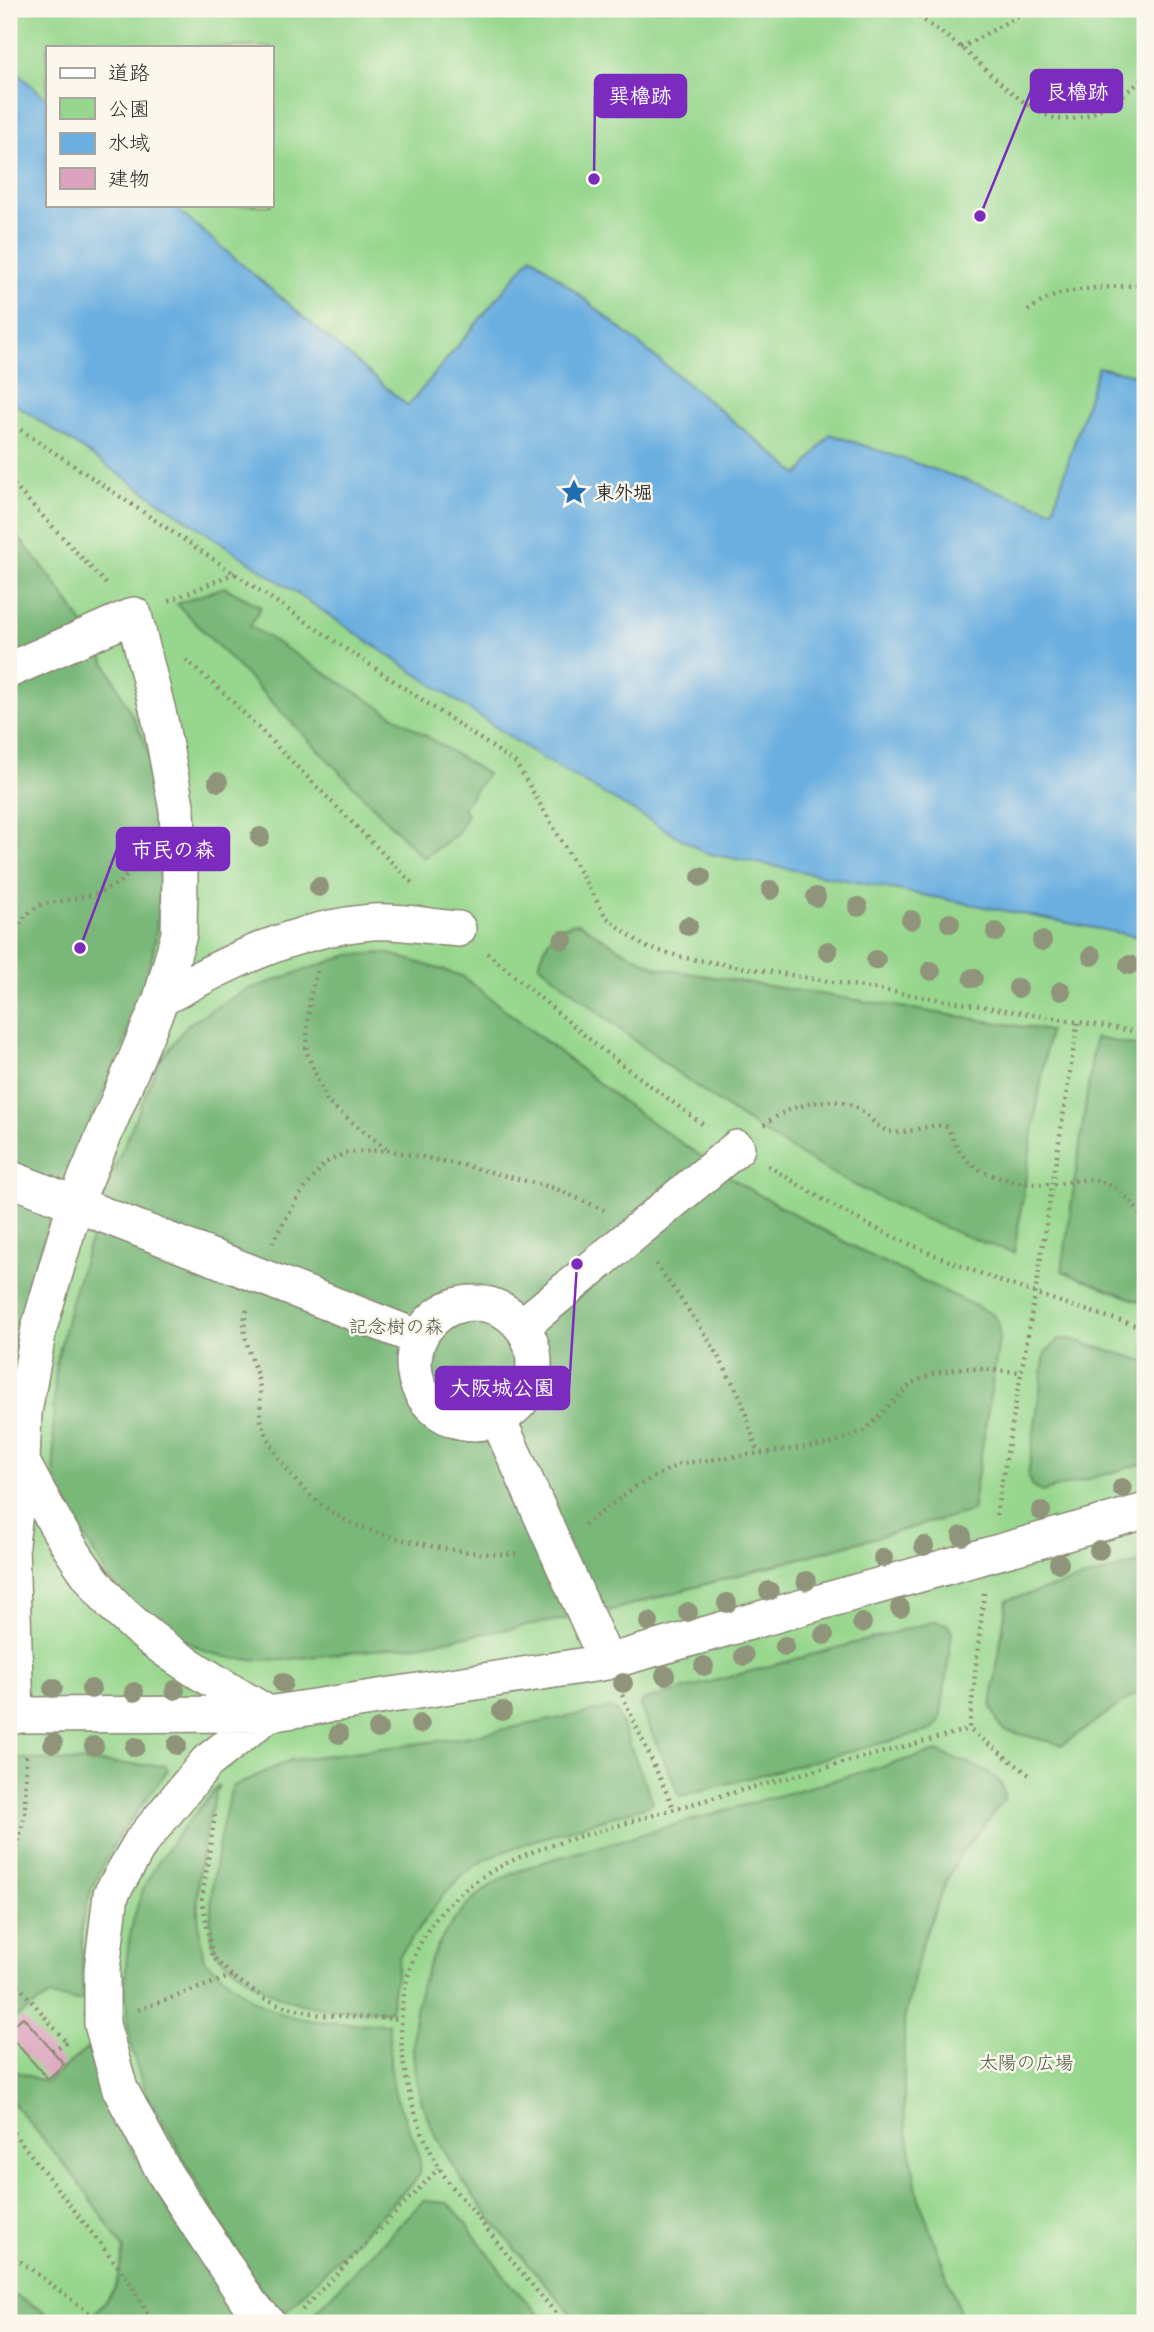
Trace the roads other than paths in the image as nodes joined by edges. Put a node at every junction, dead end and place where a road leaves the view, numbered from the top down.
1 (9, 670) edge
2 (458, 929) road end
3 (161, 999) junction
4 (737, 1148) road end
5 (9, 1178) edge
6 (75, 1203) junction
7 (522, 1326) junction
8 (419, 1338) junction
9 (498, 1419) junction
10 (15, 1472) edge
11 (1145, 1511) edge
12 (607, 1662) junction
13 (268, 1714) junction
14 (17, 1727) edge
15 (283, 2318) edge

1 - 3 street
2 - 3 street
3 - 6 street
4 - 7 street
5 - 6 street
6 - 8 street
6 - 10 street
7 - 8 street
7 - 9 street
8 - 9 street
9 - 12 street
10 - 13 street
10 - 14 street
11 - 12 street
12 - 13 street
13 - 14 street
13 - 15 street

